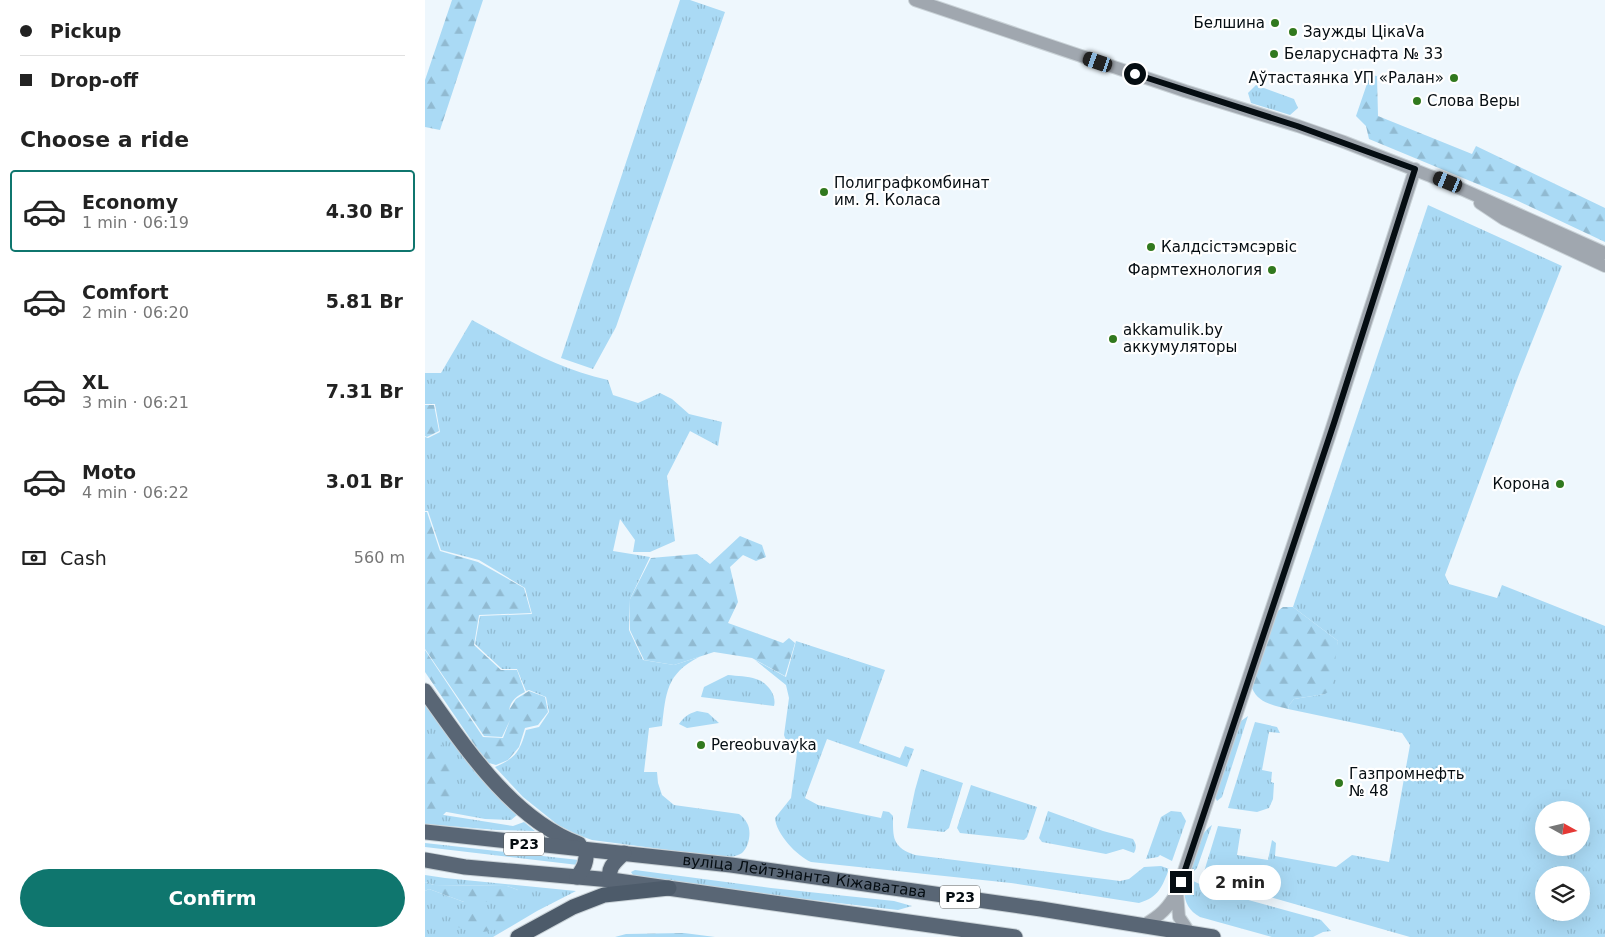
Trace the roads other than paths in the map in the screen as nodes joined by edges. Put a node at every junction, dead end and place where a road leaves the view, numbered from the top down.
1 (915, 0) edge
2 (1415, 169) junction
3 (1448, 182) junction
4 (1605, 253) edge
5 (1605, 266) edge
6 (425, 691) edge
7 (425, 832) edge
8 (586, 850) junction
9 (624, 853) junction
10 (425, 860) edge
11 (577, 878) junction
12 (611, 880) junction
13 (669, 888) junction
14 (1177, 892) junction
15 (1145, 925) junction
16 (1189, 932) junction
17 (518, 937) edge
18 (1015, 937) edge
19 (1213, 937) edge

1 - 2 street
2 - 3 street
2 - 14 street
3 - 4 street
3 - 5 street
6 - 9 main road, Р23
7 - 8 main road, вуліца Лейтэнанта Кіжаватава / Р23
8 - 9 main road, вуліца Лейтэнанта Кіжаватава / Р23
8 - 11 main road
9 - 12 main road
9 - 15 main road, вуліца Лейтэнанта Кіжаватава / Р23
10 - 11 main road, вуліца Лейтэнанта Кіжаватава / Р23
11 - 12 main road, вуліца Лейтэнанта Кіжаватава / Р23
12 - 13 main road, вуліца Лейтэнанта Кіжаватава / Р23
13 - 17 highway, Р23
13 - 18 main road, вуліца Лейтэнанта Кіжаватава / Р23
14 - 15 street
14 - 16 street
15 - 16 main road, вуліца Лейтэнанта Кіжаватава / Р23
16 - 19 main road, вуліца Лейтэнанта Кіжаватава / Р23

